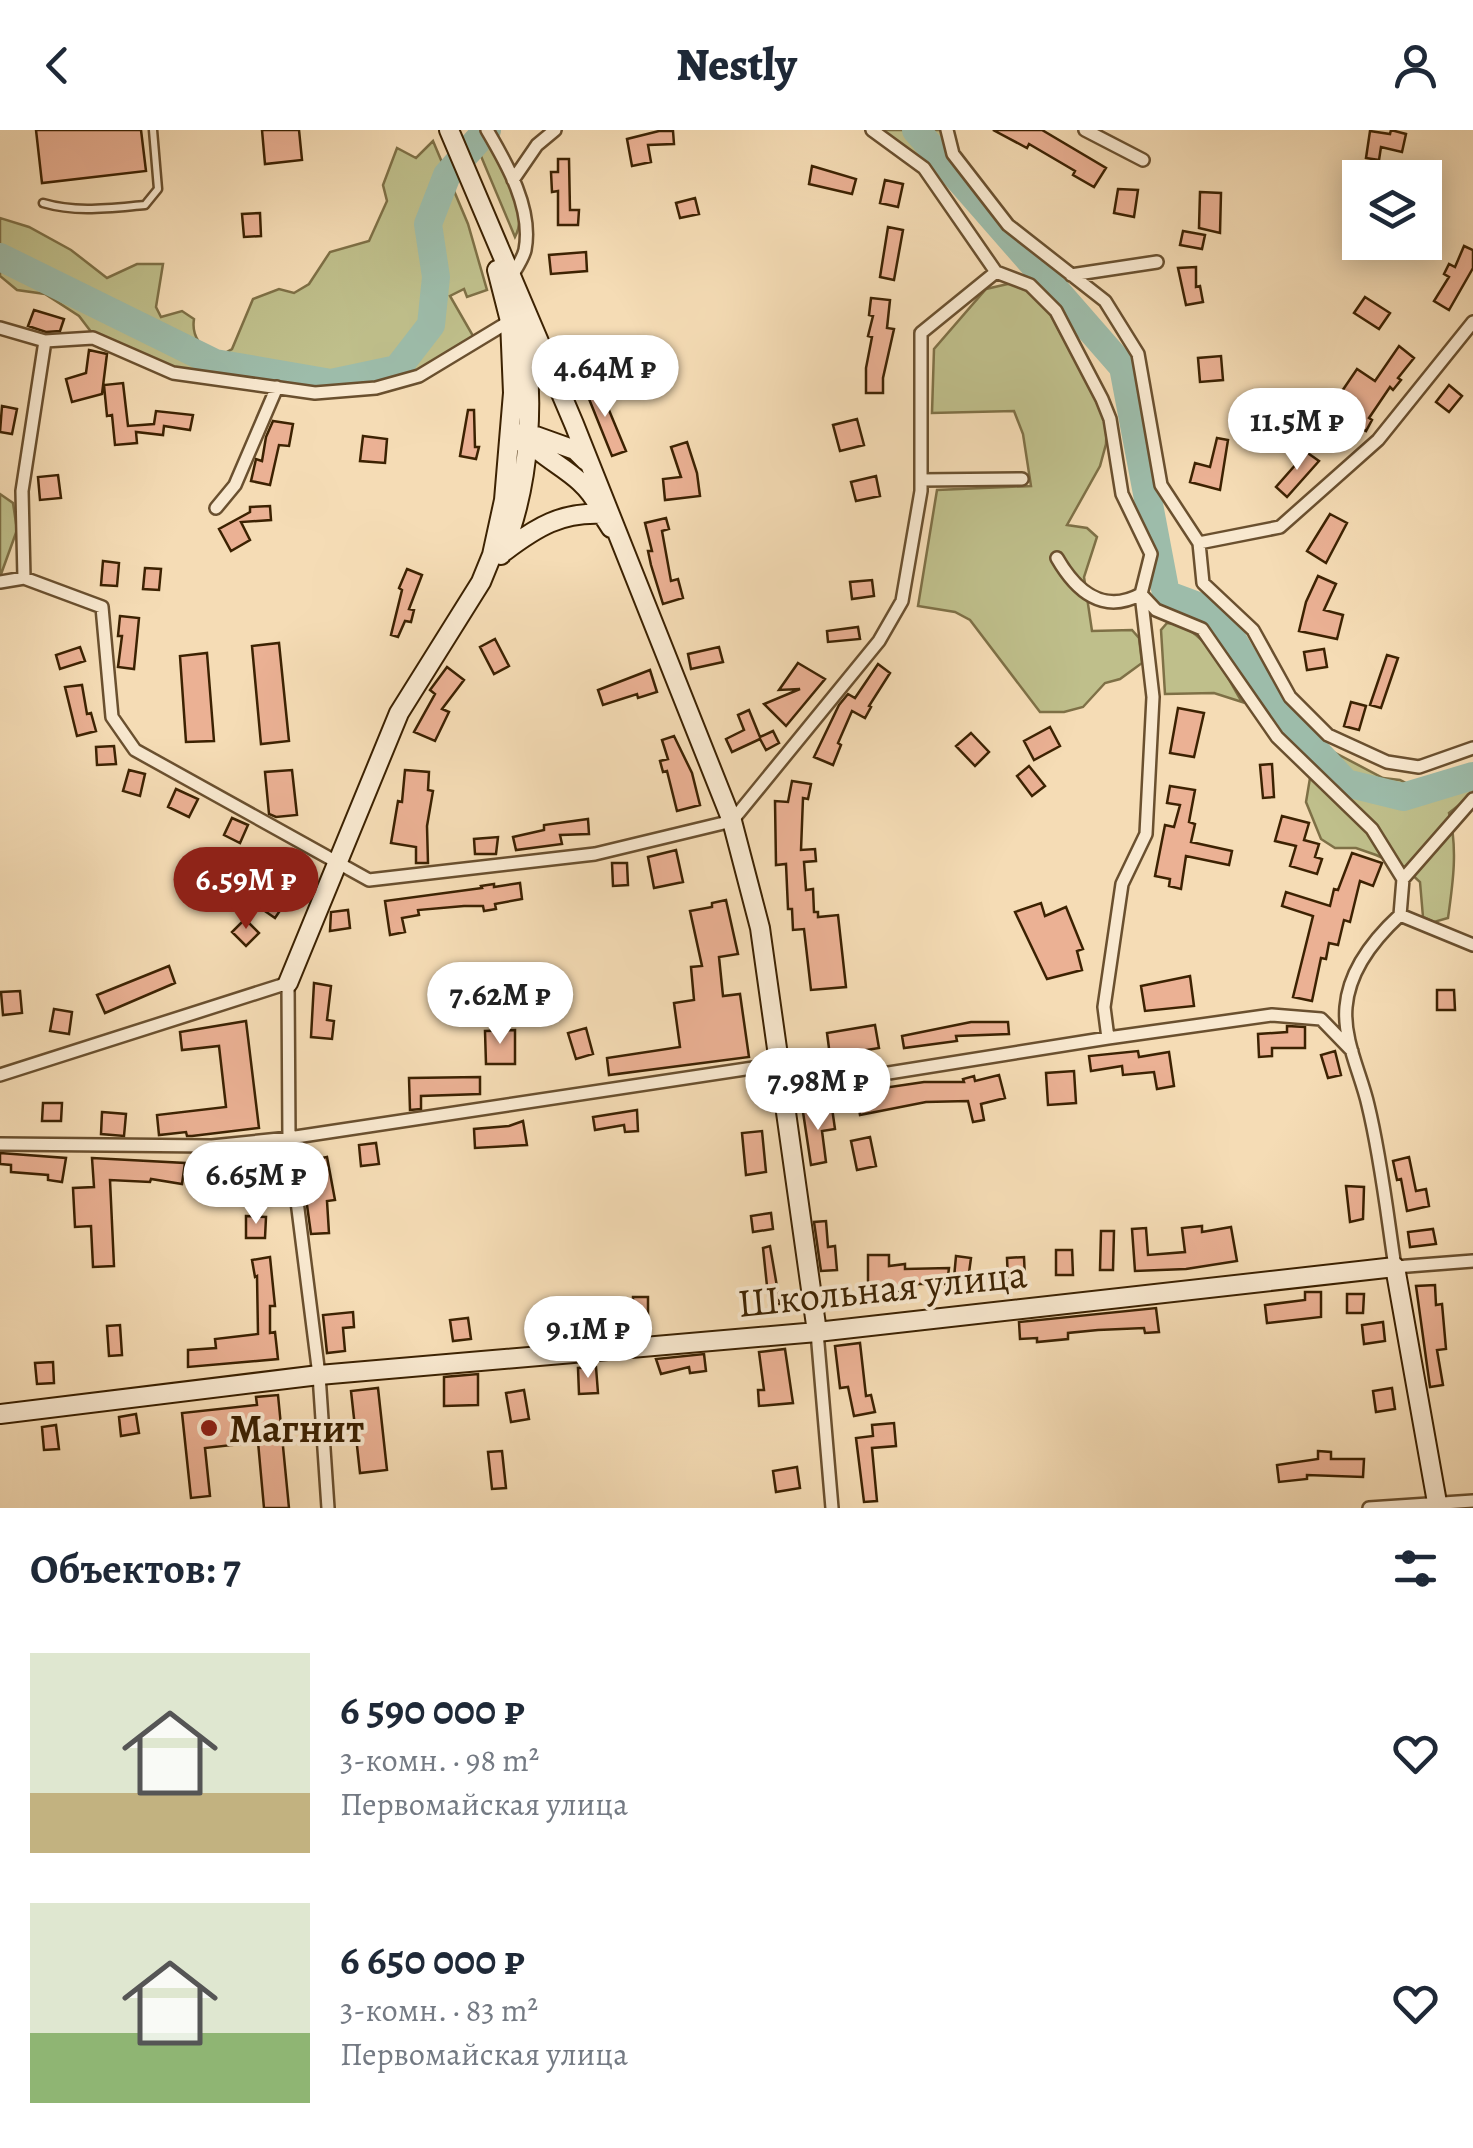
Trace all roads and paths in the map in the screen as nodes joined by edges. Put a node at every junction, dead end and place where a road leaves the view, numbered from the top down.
1 (153, 130) edge
2 (449, 130) edge
3 (486, 130) edge
4 (555, 130) edge
5 (872, 130) edge
6 (947, 130) edge
7 (1086, 130) edge
8 (1144, 160) dead end
9 (513, 180) junction
10 (43, 203) dead end
11 (486, 220) junction
12 (1157, 262) dead end
13 (996, 272) junction
14 (1071, 274) junction
15 (510, 279) junction
16 (510, 320) junction
17 (1473, 322) edge
18 (0, 328) edge
19 (45, 342) junction
20 (276, 387) junction
21 (512, 410) junction
22 (526, 438) junction
23 (590, 464) junction
24 (506, 477) junction
25 (1022, 478) dead end
26 (921, 480) junction
27 (216, 508) dead end
28 (602, 514) junction
29 (1199, 543) junction
30 (625, 549) junction
31 (496, 555) junction
32 (1056, 558) dead end
33 (24, 578) junction
34 (0, 582) edge
35 (1141, 594) junction
36 (1473, 748) edge
37 (1473, 799) edge
38 (732, 822) junction
39 (336, 860) junction
40 (1403, 878) junction
41 (1400, 915) junction
42 (1473, 945) edge
43 (288, 983) junction
44 (1108, 1038) junction
45 (1352, 1052) junction
46 (779, 1064) junction
47 (0, 1075) edge
48 (782, 1090) junction
49 (289, 1138) junction
50 (0, 1144) edge
51 (1473, 1261) edge
52 (1396, 1267) junction
53 (818, 1332) junction
54 (318, 1374) junction
55 (0, 1414) edge
56 (1473, 1501) edge
57 (1437, 1504) edge
58 (328, 1508) edge
59 (832, 1508) edge
60 (1369, 1508) edge

1 - 10 lane
2 - 11 street
3 - 9 street
4 - 9 street
5 - 13 street
6 - 14 street
7 - 8 street
9 - 15 street
11 - 15 street
11 - 16 street
12 - 14 street
13 - 26 street
13 - 35 street
14 - 29 street
15 - 22 street
15 - 23 street
16 - 20 street
16 - 21 street
17 - 29 street
18 - 19 street
19 - 20 street
19 - 33 street
20 - 27 street
21 - 22 street
21 - 24 street
22 - 23 street
22 - 24 street
22 - 28 street
22 - 31 street
23 - 30 street
24 - 31 street
25 - 26 street
26 - 38 street
28 - 30 street
28 - 31 street
29 - 36 street
30 - 38 street
31 - 39 street
32 - 35 street
33 - 34 street
33 - 39 street
35 - 40 street
35 - 44 street
37 - 40 street
38 - 39 street
38 - 46 street
39 - 43 street
40 - 41 street
41 - 42 street
41 - 45 street
43 - 47 street
43 - 49 street
44 - 45 street
44 - 48 street
45 - 52 street
46 - 48 street
46 - 49 street
48 - 53 street
49 - 50 street
49 - 54 street
51 - 52 street, Школьная улица
52 - 53 street, Школьная улица
52 - 57 street
53 - 54 street, Школьная улица
53 - 59 street
54 - 55 street, Школьная улица
54 - 58 street
56 - 57 street
57 - 60 street

